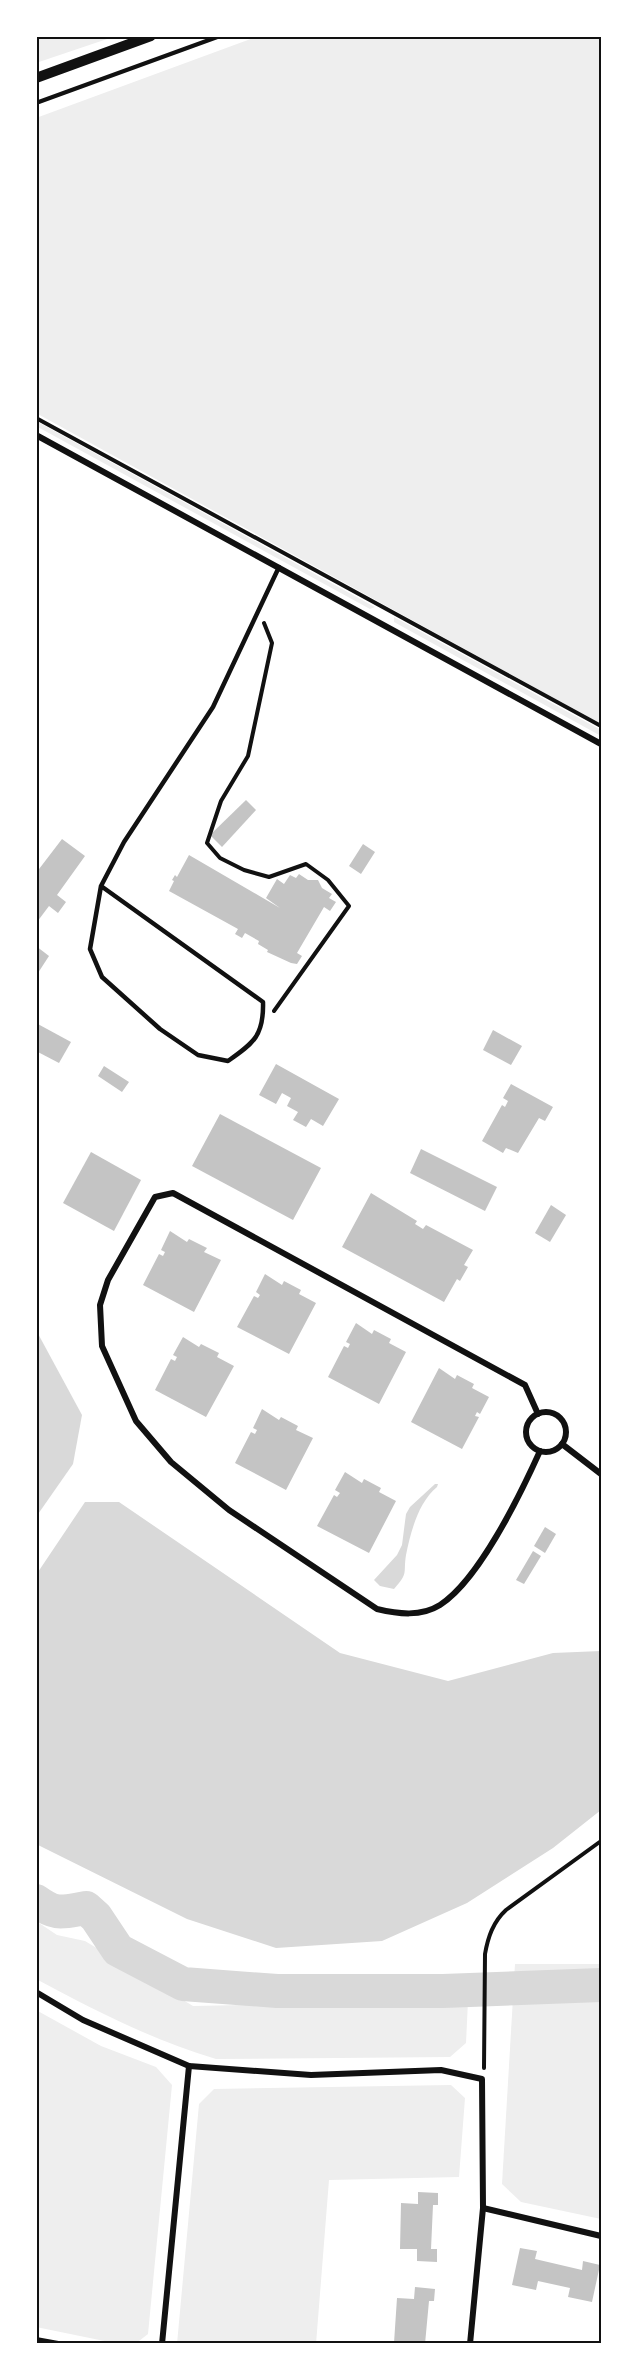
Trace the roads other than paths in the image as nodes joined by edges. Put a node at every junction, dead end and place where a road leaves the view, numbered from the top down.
1 (151, 36) edge
2 (36, 78) edge
3 (36, 435) edge
4 (279, 567) junction
5 (601, 744) edge
6 (101, 886) junction
7 (538, 1414) junction
8 (562, 1444) junction
9 (540, 1451) junction
10 (601, 1474) edge
11 (36, 1992) edge
12 (189, 2066) junction
13 (483, 2208) junction
14 (601, 2236) edge
15 (36, 2340) edge
16 (58, 2344) edge
17 (162, 2344) edge
18 (470, 2344) edge

1 - 2 street
3 - 4 street
4 - 5 street
4 - 6 lane
6 - 6 lane
7 - 8 street
7 - 9 street
7 - 9 street
8 - 9 street
8 - 10 street
11 - 12 street
12 - 13 street
12 - 17 street
13 - 14 street
13 - 18 street
15 - 16 street

